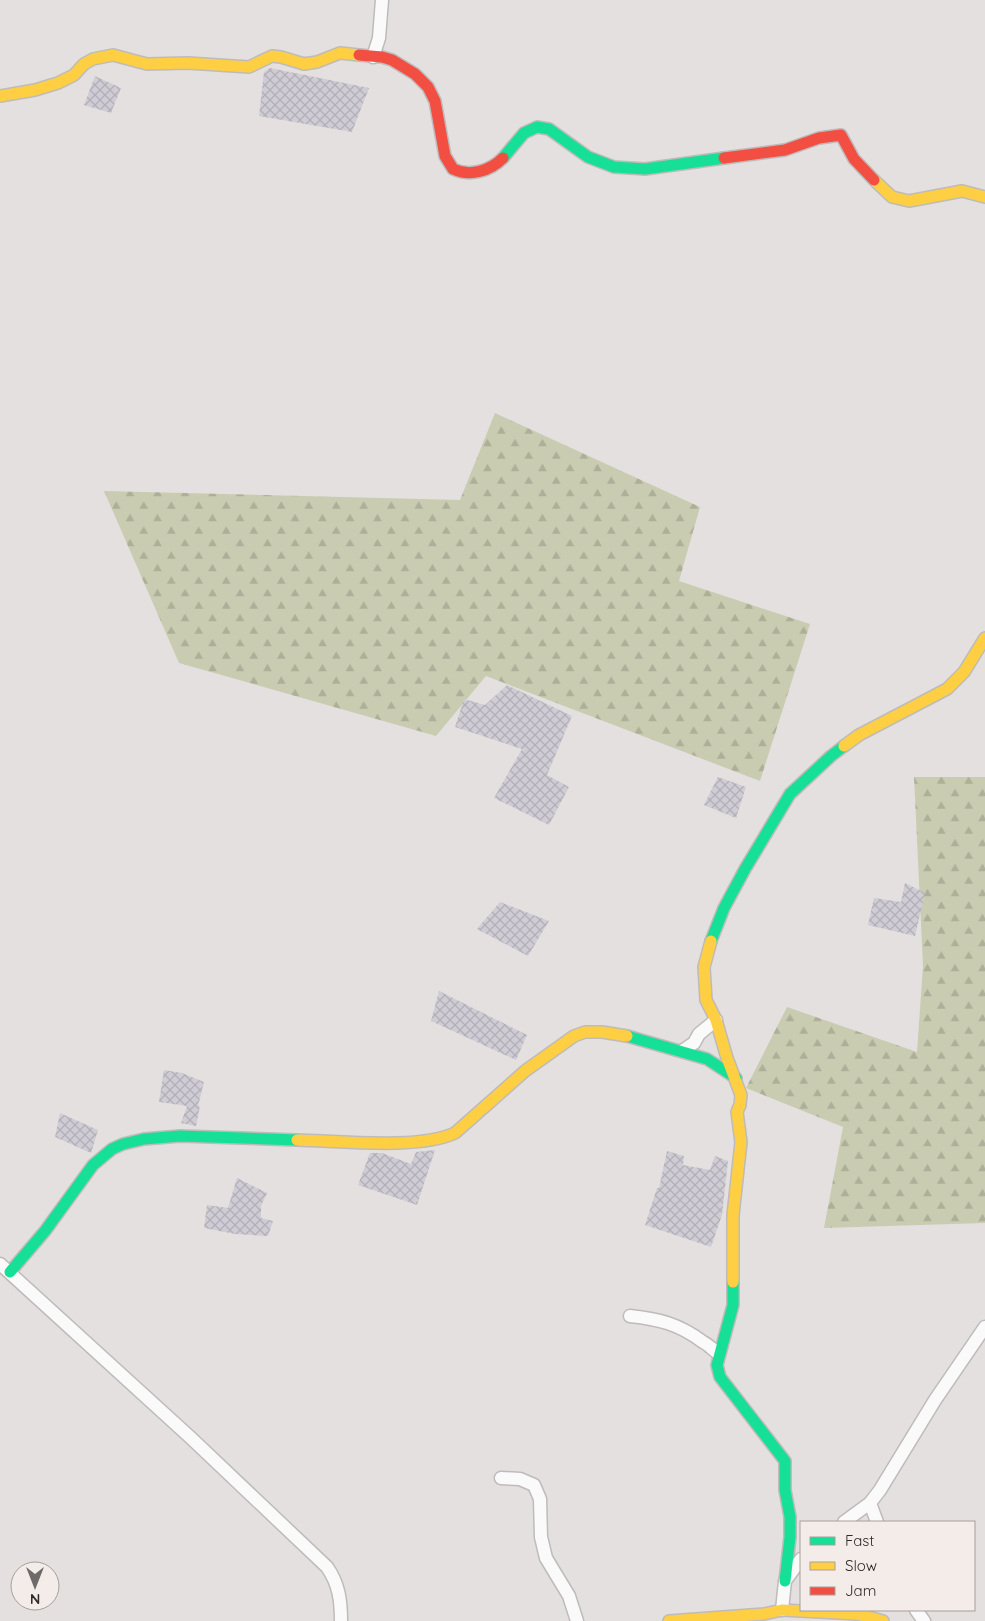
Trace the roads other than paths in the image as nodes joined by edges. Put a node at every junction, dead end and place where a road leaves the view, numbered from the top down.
1 (382, 0) edge
2 (373, 57) junction
3 (0, 96) edge
4 (985, 197) edge
5 (985, 638) edge
6 (716, 1020) junction
7 (682, 1051) junction
8 (736, 1078) junction
9 (5, 1268) edge
10 (630, 1316) dead end
11 (985, 1327) edge
12 (719, 1354) junction
13 (501, 1478) dead end
14 (870, 1503) junction
15 (845, 1521) edge
16 (878, 1521) edge
17 (800, 1560) edge
18 (785, 1581) junction
19 (782, 1610) junction
20 (813, 1616) edge
21 (723, 1619) edge
22 (341, 1621) edge
23 (577, 1621) edge
24 (669, 1621) edge
25 (883, 1621) edge

1 - 2 street
2 - 3 street
2 - 4 street
5 - 6 street
6 - 7 street
6 - 8 street
7 - 8 street
7 - 9 street
8 - 12 street
9 - 22 street
10 - 12 street
11 - 14 street
12 - 18 street
13 - 23 street
14 - 15 street
14 - 16 street
17 - 18 street
18 - 19 street
19 - 20 street
19 - 21 street
20 - 25 street
21 - 24 street

